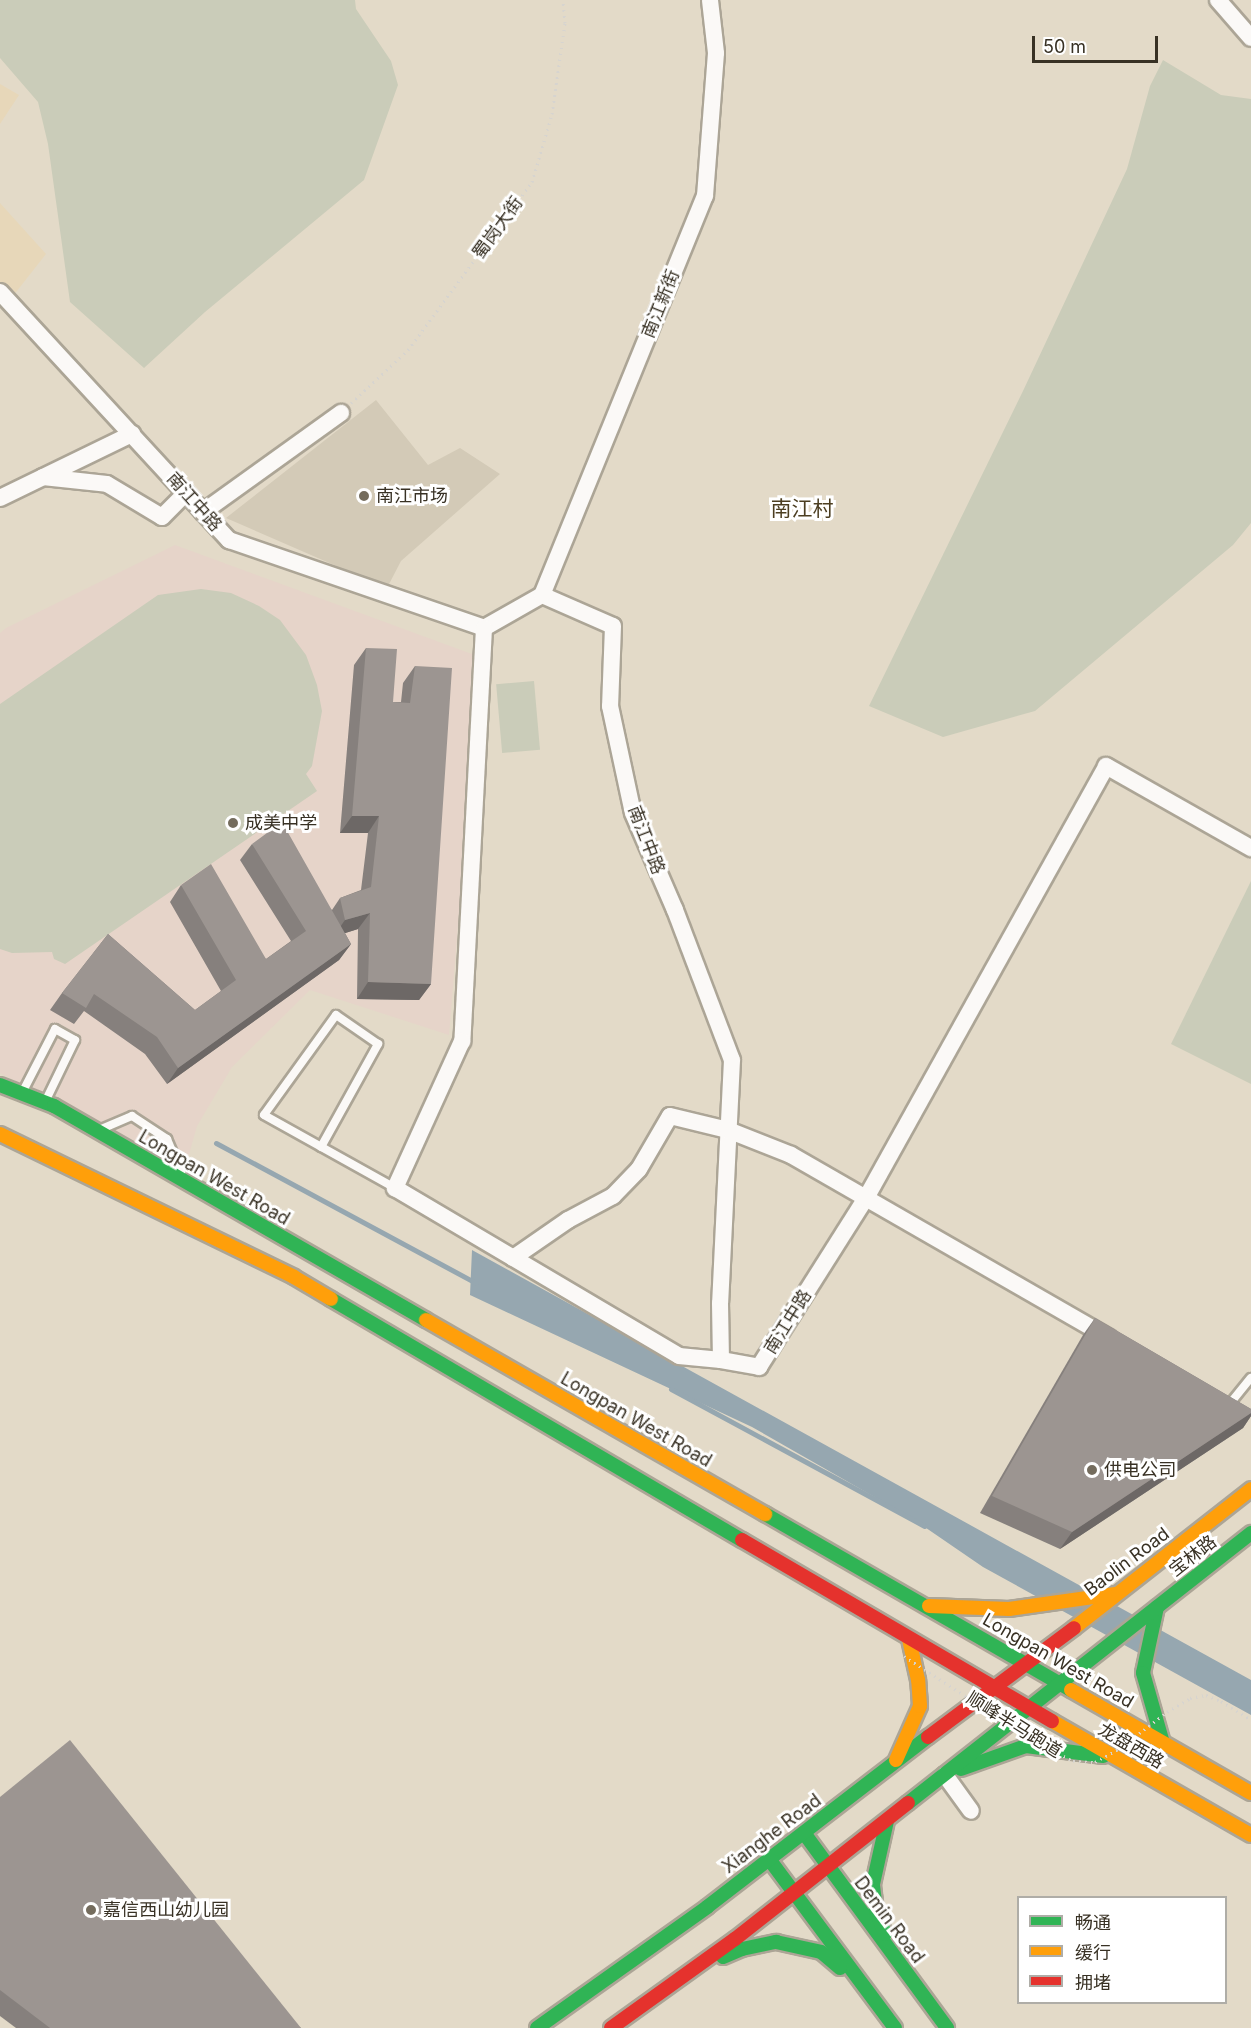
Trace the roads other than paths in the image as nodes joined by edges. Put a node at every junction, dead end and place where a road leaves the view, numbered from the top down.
1 (710, 0) edge
2 (1218, 0) edge
3 (1251, 38) edge
4 (0, 292) edge
5 (341, 413) road end
6 (132, 434) junction
7 (44, 477) junction
8 (186, 493) junction
9 (0, 498) edge
10 (203, 512) junction
11 (542, 595) junction
12 (484, 628) junction
13 (1251, 848) edge
14 (0, 1085) edge
15 (22, 1093) junction
16 (45, 1102) junction
17 (728, 1130) junction
18 (96, 1131) junction
19 (0, 1134) edge
20 (321, 1147) junction
21 (189, 1185) junction
22 (394, 1188) junction
23 (866, 1198) junction
24 (513, 1258) junction
25 (1124, 1347) edge
26 (721, 1360) junction
27 (1251, 1378) edge
28 (1227, 1406) edge
29 (1251, 1490) edge
30 (1251, 1533) edge
31 (1115, 1594) junction
32 (924, 1606) junction
33 (1157, 1607) junction
34 (909, 1639) junction
35 (1025, 1663) junction
36 (1062, 1683) junction
37 (993, 1688) junction
38 (1030, 1708) junction
39 (1163, 1743) junction
40 (1115, 1758) junction
41 (895, 1763) junction
42 (945, 1775) junction
43 (1251, 1793) edge
44 (971, 1811) dead end
45 (887, 1821) junction
46 (804, 1833) junction
47 (1251, 1835) edge
48 (769, 1859) junction
49 (828, 1867) junction
50 (794, 1893) junction
51 (895, 1957) junction
52 (691, 1971) junction
53 (867, 1991) junction
54 (537, 2028) edge
55 (611, 2028) edge
56 (895, 2028) edge
57 (947, 2028) edge

1 - 11 street, 南江新街
2 - 3 street
4 - 6 street, 南江中路
5 - 10 street
6 - 7 street
6 - 8 street, 南江中路
7 - 8 street
7 - 9 street
8 - 10 street, 南江中路
10 - 12 street, 南江中路
11 - 12 street
11 - 17 street, 南江中路
12 - 22 street
13 - 23 street
14 - 15 main road, Longpan West Road
15 - 16 main road, Longpan West Road
15 - 16 lane
16 - 18 main road, Longpan West Road
17 - 23 street
17 - 24 street
17 - 26 street, 南江中路
18 - 21 main road, Longpan West Road
18 - 21 lane
19 - 34 main road
20 - 20 lane
20 - 22 lane
21 - 32 main road, Longpan West Road
22 - 24 street
23 - 25 street
23 - 26 street, 南江中路
24 - 26 street
27 - 28 lane
29 - 31 main road, Baolin Road
30 - 33 main road, 宝林路
31 - 32 main road
31 - 35 main road, Baolin Road
32 - 35 main road, Longpan West Road
33 - 36 main road, 宝林路
33 - 39 main road
34 - 37 main road
34 - 41 main road
35 - 36 main road, Longpan West Road
35 - 37 main road, Xianghe Road
36 - 38 main road, 宝林路
36 - 39 main road, Longpan West Road
37 - 38 main road, 龙盘西路
37 - 41 main road, Xianghe Road
38 - 40 main road, 龙盘西路
38 - 42 main road, 宝林路
39 - 43 main road, Longpan West Road
40 - 42 main road
40 - 47 main road, 龙盘西路
41 - 46 main road, Xianghe Road
42 - 44 street
42 - 45 main road, 宝林路
45 - 49 main road, 宝林路
45 - 51 main road
46 - 48 main road, Xianghe Road
46 - 49 main road, Demin Road
48 - 50 main road
48 - 54 main road, Xianghe Road
49 - 50 main road, 宝林路
49 - 51 main road, Demin Road
50 - 52 main road, 宝林路
50 - 53 main road
51 - 57 main road, Demin Road
52 - 53 main road
52 - 55 main road
53 - 56 main road

